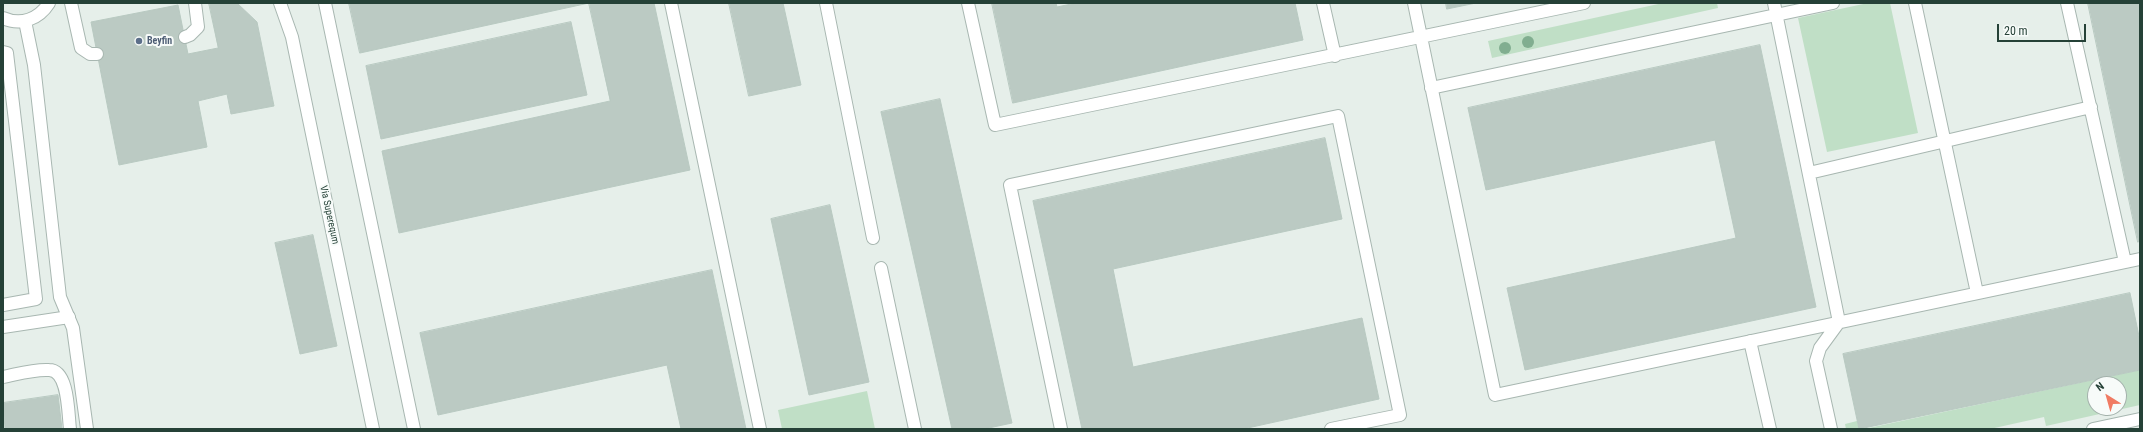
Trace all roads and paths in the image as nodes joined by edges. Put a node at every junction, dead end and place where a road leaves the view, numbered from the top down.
1 (49, 3) edge
2 (71, 3) edge
3 (195, 3) edge
4 (280, 3) edge
5 (325, 3) edge
6 (671, 3) edge
7 (826, 3) edge
8 (968, 3) edge
9 (1323, 3) edge
10 (1414, 3) edge
11 (1584, 3) edge
12 (1774, 3) edge
13 (1833, 3) edge
14 (1915, 3) edge
15 (2067, 3) edge
16 (1776, 15) junction
17 (3, 18) edge
18 (25, 21) junction
19 (185, 37) dead end
20 (1421, 38) junction
21 (3, 52) edge
22 (97, 54) dead end
23 (1335, 56) junction
24 (1431, 88) junction
25 (2090, 107) junction
26 (1945, 141) junction
27 (1809, 172) junction
28 (873, 238) dead end
29 (2140, 259) edge
30 (2125, 262) junction
31 (881, 268) dead end
32 (1977, 293) junction
33 (3, 305) edge
34 (69, 316) junction
35 (1839, 322) junction
36 (3, 327) edge
37 (1750, 341) junction
38 (3, 377) edge
39 (2140, 418) edge
40 (70, 429) edge
41 (87, 429) edge
42 (373, 429) edge
43 (414, 429) edge
44 (760, 429) edge
45 (915, 429) edge
46 (1061, 429) edge
47 (1331, 429) edge
48 (1770, 429) edge
49 (1831, 429) edge
50 (2093, 429) edge

1 - 18 street
2 - 22 street
3 - 19 street
4 - 42 street, Via Superequm
5 - 43 street
6 - 44 street
7 - 28 street
8 - 23 street
9 - 23 street
10 - 20 street
11 - 20 street
12 - 16 street
13 - 16 street
14 - 26 street
15 - 25 street
16 - 24 street
16 - 27 street
17 - 18 street
18 - 34 street
20 - 23 street
20 - 24 street
21 - 33 street
24 - 37 street
25 - 26 street
25 - 30 street
26 - 27 street
26 - 32 street
27 - 35 street
29 - 30 street
30 - 32 street
31 - 45 street
32 - 35 street
34 - 36 street
34 - 41 street
35 - 37 street
35 - 49 street
37 - 48 street
38 - 40 street
39 - 50 street
46 - 47 street

